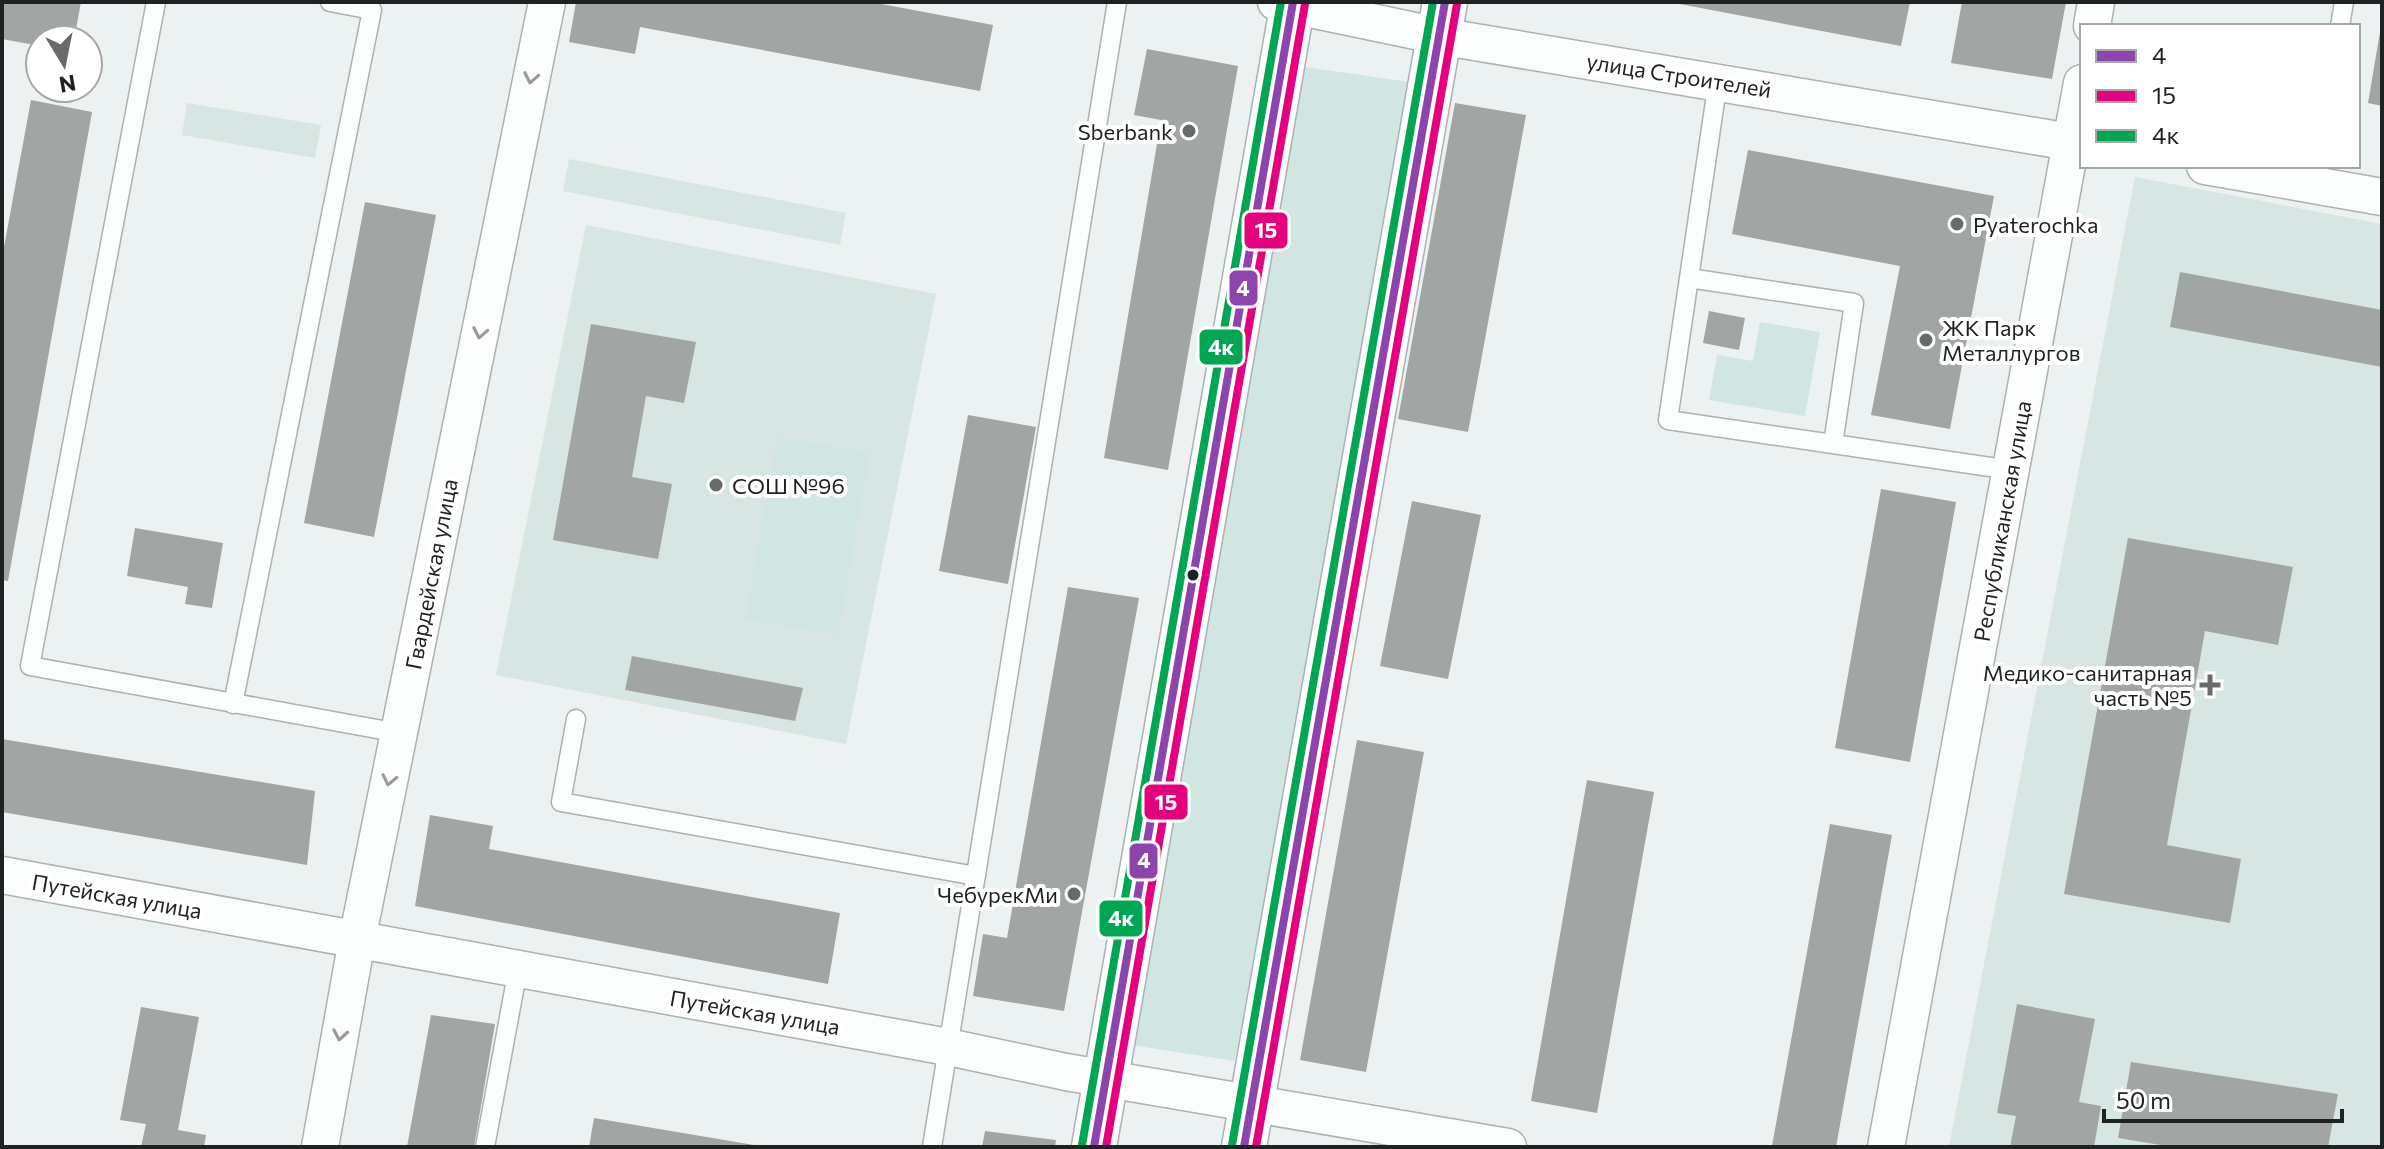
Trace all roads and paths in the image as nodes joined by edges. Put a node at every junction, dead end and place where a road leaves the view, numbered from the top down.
1 (156, 2) edge
2 (330, 2) edge
3 (547, 2) edge
4 (1117, 2) edge
5 (2096, 2) edge
6 (2344, 2) edge
7 (1287, 3) edge
8 (1442, 19) edge
9 (2092, 24) edge
10 (2340, 24) edge
11 (1718, 81) junction
12 (2080, 107) edge
13 (2077, 143) edge
14 (2229, 168) edge
15 (2314, 175) edge
16 (2382, 197) edge
17 (1689, 278) junction
18 (1833, 444) junction
19 (2011, 470) junction
20 (233, 704) junction
21 (576, 719) dead end
22 (399, 733) junction
23 (2, 875) edge
24 (976, 876) junction
25 (357, 940) junction
26 (518, 969) junction
27 (948, 1047) junction
28 (1107, 1079) junction
29 (1252, 1104) junction
30 (1389, 1136) edge
31 (320, 1147) edge
32 (485, 1147) edge
33 (932, 1147) edge
34 (1094, 1147) edge
35 (1244, 1147) edge
36 (1508, 1147) edge
37 (1886, 1147) edge

1 - 20 lane
2 - 20 lane
3 -> 22 street, Гвардейская улица
4 - 24 lane
5 - 9 street
6 - 10 lane
7 - 8 street, улица Строителей
7 - 28 street
8 - 11 street, улица Строителей
8 - 29 street
11 - 13 street, улица Строителей
11 - 17 lane
12 - 13 street, Республиканская улица
13 - 19 street, Республиканская улица
14 - 15 street
15 - 16 street
17 - 18 lane
17 - 18 lane
18 - 19 lane
19 - 37 street, Республиканская улица
20 - 22 lane
21 - 24 lane
22 -> 25 street, Гвардейская улица
23 - 25 street, Путейская улица
24 - 27 lane
25 - 26 street, Путейская улица
25 -> 31 street, Гвардейская улица
26 - 27 street, Путейская улица
26 - 32 lane
27 - 28 street, Путейская улица
27 - 33 lane
28 - 29 street, Путейская улица
28 - 34 street
29 - 30 street, Путейская улица
29 - 35 street
30 - 36 street, Путейская улица

